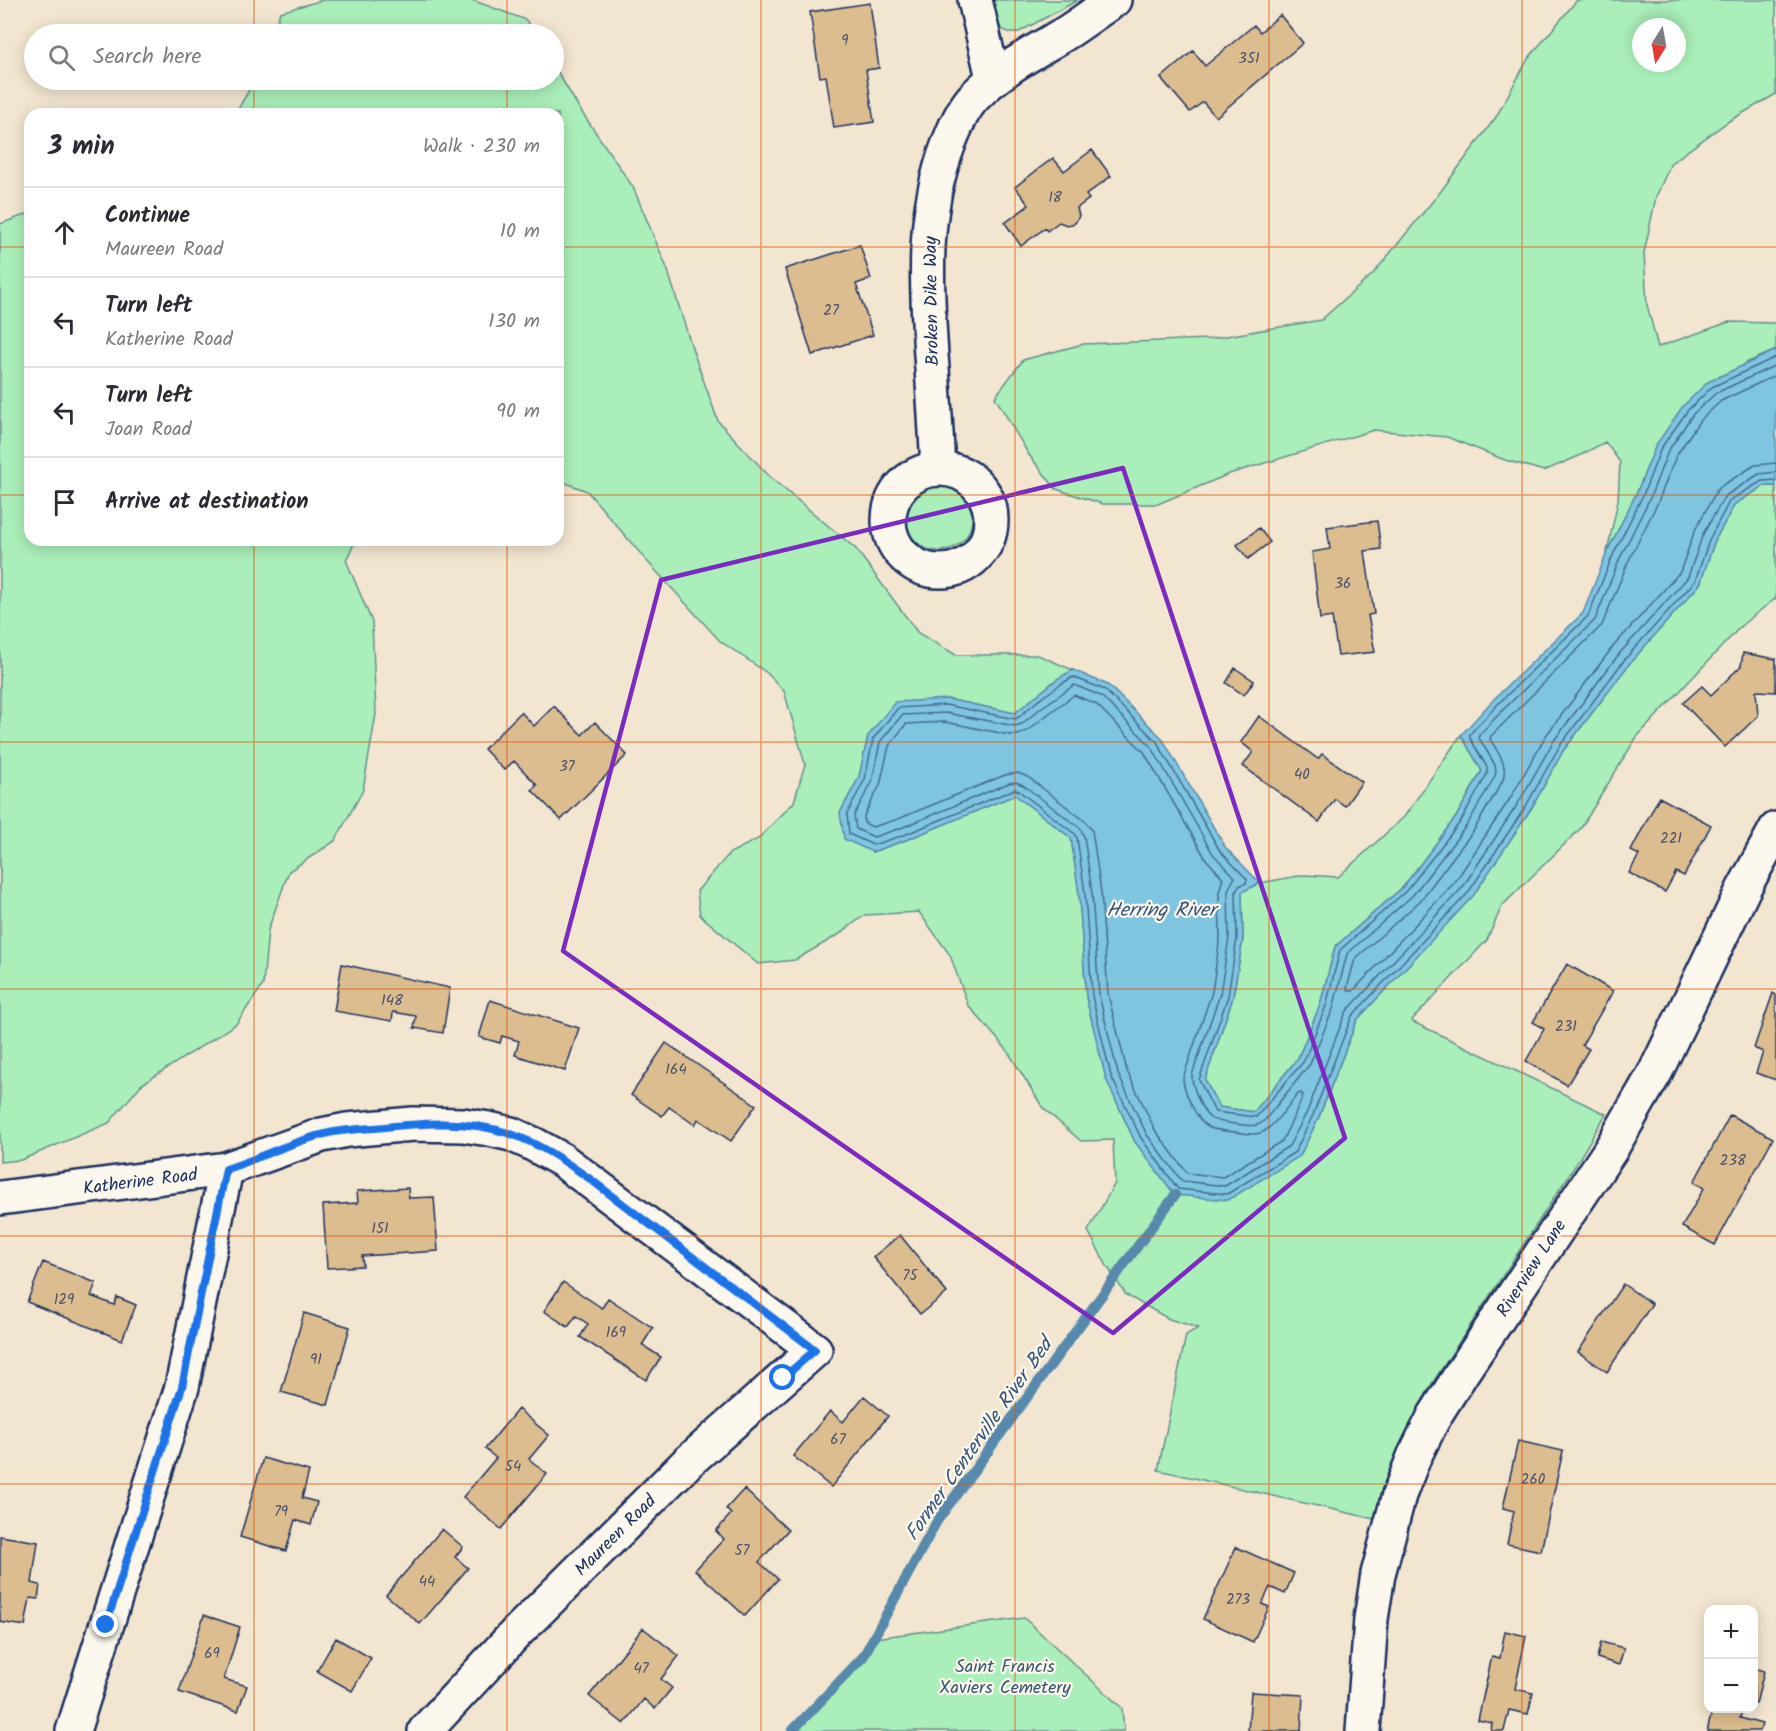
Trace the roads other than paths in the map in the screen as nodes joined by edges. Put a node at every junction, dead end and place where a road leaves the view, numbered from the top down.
1 (975, 0) edge
2 (1114, 0) edge
3 (993, 78) junction
4 (938, 469) dead end
5 (1776, 829) edge
6 (226, 1169) junction
7 (0, 1198) edge
8 (815, 1350) joint
9 (73, 1731) edge
10 (425, 1731) edge
11 (1362, 1731) edge

1 - 3 street
2 - 3 street, Broken Dike Way
3 - 4 street, Broken Dike Way
5 - 11 street, Riverview Lane
6 - 7 street, Katherine Road
6 - 8 street, Katherine Road
6 - 9 street
8 - 10 street, Maureen Road

